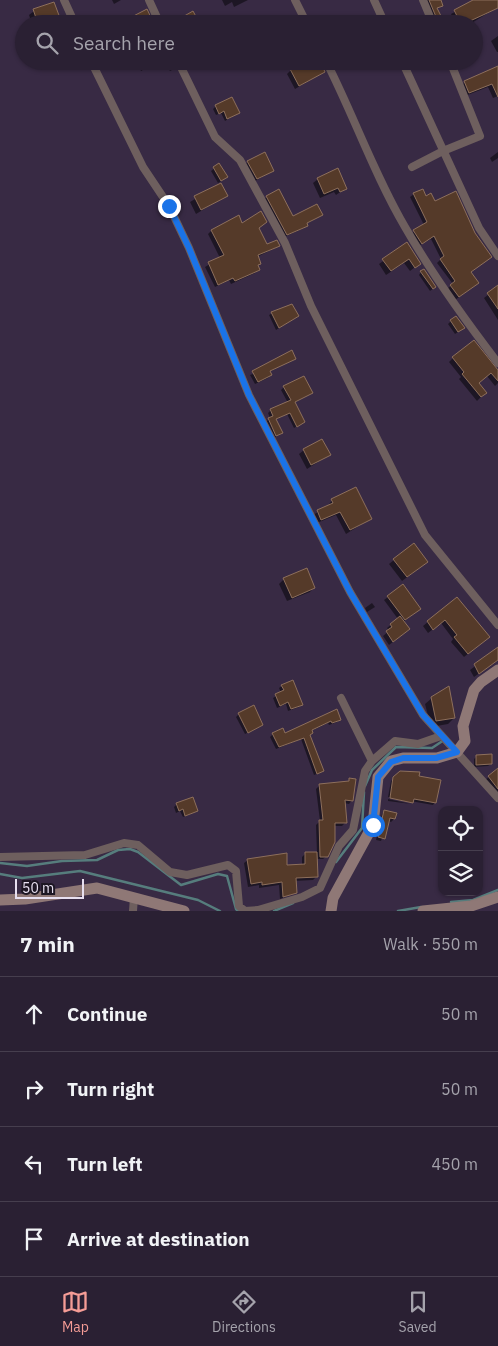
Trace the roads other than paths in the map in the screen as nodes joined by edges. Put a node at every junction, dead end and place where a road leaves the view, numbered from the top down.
1 (64, 0) edge
2 (149, 0) edge
3 (294, 0) edge
4 (374, 0) edge
5 (423, 0) edge
6 (70, 15) edge
7 (156, 15) edge
8 (302, 15) edge
9 (381, 15) edge
10 (430, 15) edge
11 (95, 70) edge
12 (182, 70) edge
13 (330, 70) edge
14 (406, 70) edge
15 (454, 70) edge
16 (443, 151) junction
17 (412, 167) dead end
18 (498, 256) edge
19 (498, 363) edge
20 (498, 625) edge
21 (498, 670) edge
22 (340, 698) dead end
23 (440, 736) junction
24 (457, 752) junction
25 (372, 761) junction
26 (498, 798) edge
27 (0, 857) edge
28 (134, 897) junction
29 (498, 897) edge
30 (0, 900) edge
31 (133, 911) edge
32 (184, 911) edge
33 (331, 911) edge
34 (423, 911) edge

1 - 6 street
2 - 7 street
3 - 8 street
4 - 9 street
5 - 10 street
11 - 23 street
12 - 20 street
13 - 19 street
14 - 16 street
15 - 16 street
16 - 17 street
16 - 18 street
21 - 24 street
22 - 25 street
23 - 24 street
23 - 25 street
24 - 26 street
24 - 33 street
25 - 27 street
28 - 30 street
28 - 31 street
28 - 32 street
29 - 34 street

